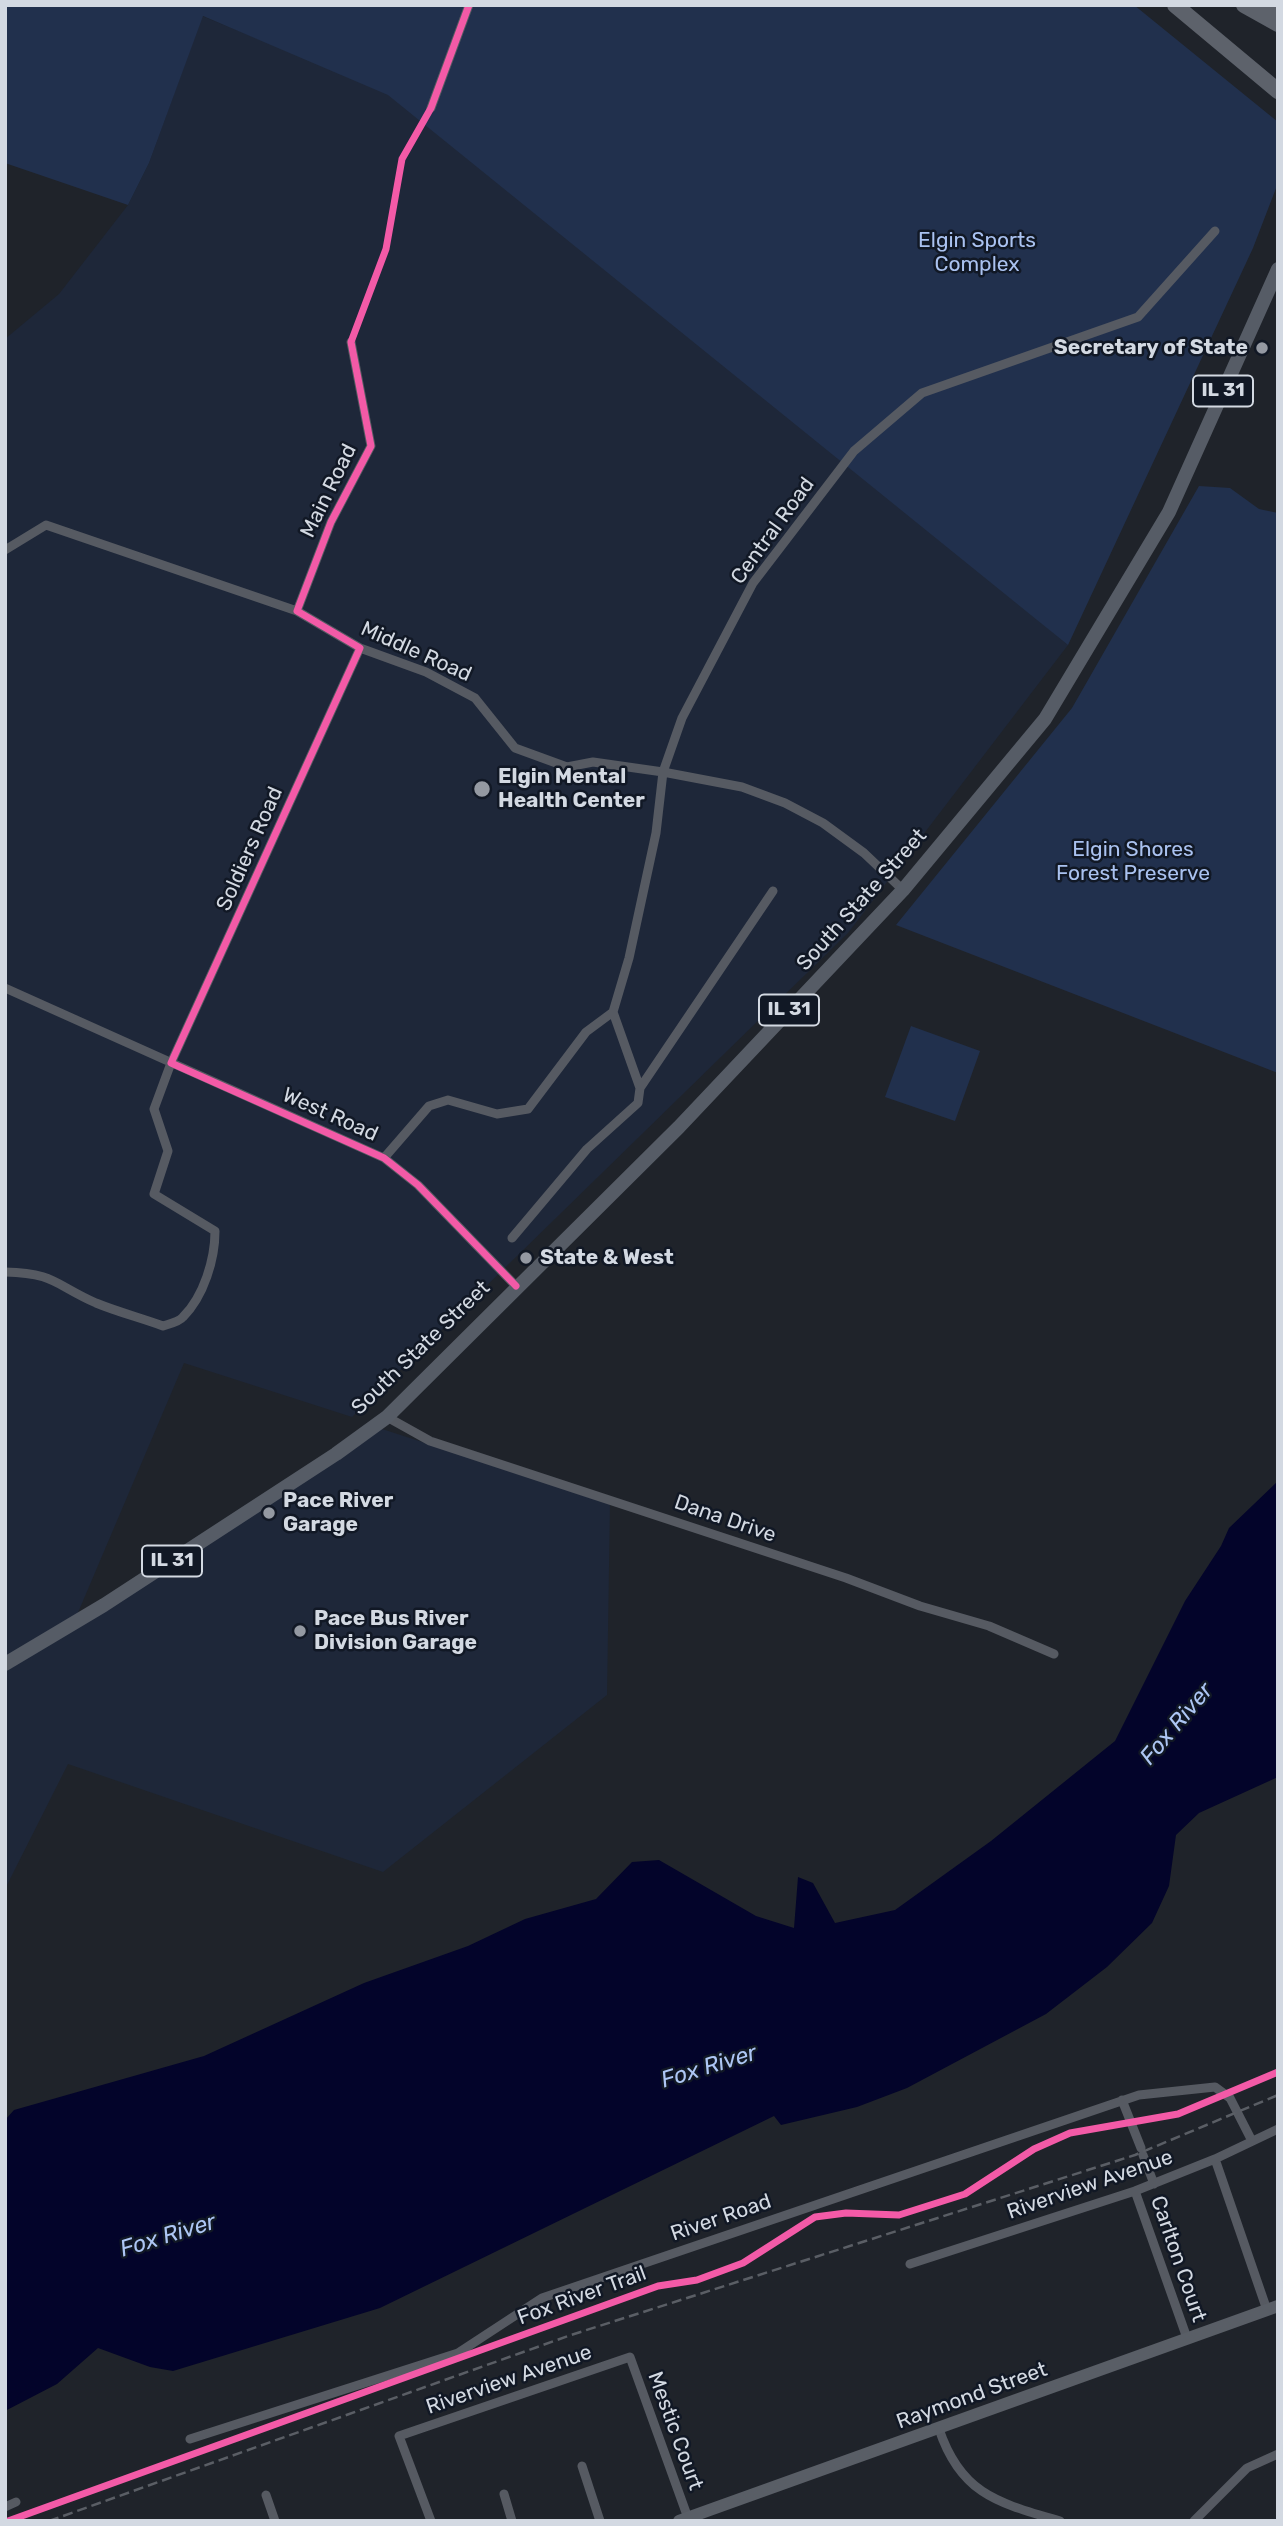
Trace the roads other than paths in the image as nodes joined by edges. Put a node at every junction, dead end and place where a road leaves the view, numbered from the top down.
1 (469, 5) edge
2 (1175, 5) edge
3 (1244, 5) edge
4 (1272, 5) edge
5 (1278, 9) edge
6 (1278, 24) edge
7 (1278, 92) edge
8 (431, 108) dead end
9 (1215, 231) dead end
10 (1278, 269) edge
11 (351, 342) dead end
12 (5, 550) edge
13 (297, 611) junction
14 (360, 648) junction
15 (663, 772) junction
16 (903, 890) junction
17 (773, 891) dead end
18 (5, 988) edge
19 (613, 1012) junction
20 (171, 1063) junction
21 (640, 1088) junction
22 (384, 1158) junction
23 (512, 1238) dead end
24 (5, 1272) edge
25 (516, 1286) junction
26 (387, 1417) junction
27 (1054, 1654) dead end
28 (5, 1664) edge
29 (1122, 2101) junction
30 (1278, 2129) edge
31 (1252, 2141) junction
32 (1215, 2159) junction
33 (1154, 2184) junction
34 (1135, 2191) junction
35 (910, 2264) dead end
36 (1272, 2308) edge
37 (1187, 2338) junction
38 (630, 2357) joint
39 (939, 2429) junction
40 (190, 2439) dead end
41 (1278, 2454) edge
42 (582, 2466) dead end
43 (504, 2494) dead end
44 (266, 2496) dead end
45 (16, 2502) dead end
46 (5, 2507) edge
47 (683, 2519) edge
48 (275, 2521) edge
49 (431, 2521) edge
50 (512, 2521) edge
51 (600, 2521) edge
52 (1060, 2521) edge
53 (1194, 2521) edge

1 - 8 street
2 - 7 highway
3 - 6 highway
4 - 5 highway
9 - 15 street, Central Road
10 - 16 main road, South State Street / IL 31
11 - 13 street, Main Road
12 - 13 street, Middle Road
13 - 14 street, Middle Road
14 - 15 street, Middle Road
14 - 20 street, Soldiers Road
15 - 16 street, Middle Road
15 - 19 street, Central Road
16 - 25 main road, South State Street / IL 31
17 - 21 street
18 - 20 street, West Road
19 - 21 street
19 - 22 street
20 - 22 street, West Road
20 - 24 street, Soldiers Road
21 - 23 street
22 - 25 street, West Road
25 - 26 main road, South State Street / IL 31
26 - 27 street, Dana Drive
26 - 28 main road, South State Street / IL 31
29 - 31 street, River Road
29 - 33 street
29 - 40 street, River Road
30 - 31 street, Riverview Avenue
31 - 32 street, Riverview Avenue
32 - 33 street, Riverview Avenue
32 - 36 street
33 - 34 street, Riverview Avenue
34 - 35 street, Riverview Avenue
34 - 37 street, Carlton Court
36 - 37 street, Raymond Street
37 - 39 street, Raymond Street
38 - 47 street, Mestic Court
38 - 49 street, Riverview Avenue
39 - 47 street, Raymond Street
39 - 52 street
41 - 53 street
42 - 51 street
43 - 50 street
44 - 48 street
45 - 46 street

